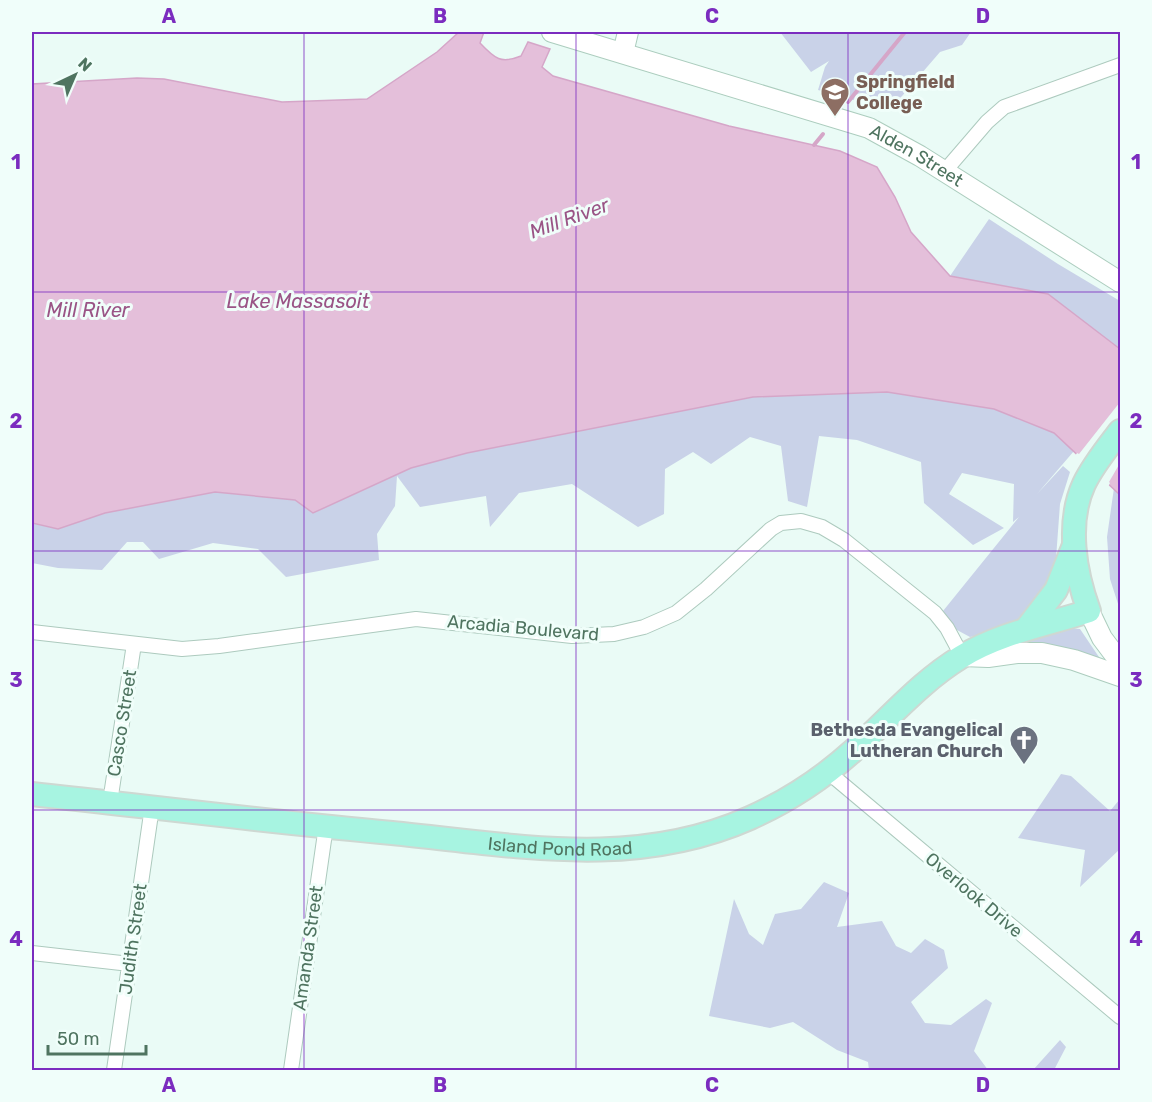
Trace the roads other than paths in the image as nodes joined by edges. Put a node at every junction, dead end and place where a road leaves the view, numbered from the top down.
1 (552, 32) edge
2 (628, 32) edge
3 (622, 53) junction
4 (1120, 64) edge
5 (944, 172) junction
6 (1120, 282) edge
7 (1120, 431) edge
8 (1075, 543) junction
9 (1089, 611) junction
10 (1026, 629) junction
11 (32, 632) edge
12 (134, 644) junction
13 (962, 656) junction
14 (1120, 663) edge
15 (1120, 676) edge
16 (828, 772) junction
17 (32, 794) edge
18 (110, 802) junction
19 (152, 807) junction
20 (326, 826) junction
21 (32, 953) edge
22 (129, 964) junction
23 (1120, 1017) edge
24 (114, 1071) edge
25 (291, 1071) edge

1 - 3 main road, Alden Street
2 - 3 main road
3 - 5 main road, Alden Street
4 - 5 street
5 - 6 main road, Alden Street
7 - 8 main road
8 - 9 main road
8 - 10 main road
9 - 10 main road, Island Pond Road
9 - 14 main road
10 - 13 main road, Island Pond Road
11 - 12 street, Arcadia Boulevard
12 - 13 street, Arcadia Boulevard
12 - 18 street, Casco Street
13 - 15 main road
13 - 16 main road, Island Pond Road
16 - 20 main road, Island Pond Road
16 - 23 street, Overlook Drive
17 - 18 main road, Island Pond Road
18 - 19 main road, Island Pond Road
19 - 20 main road, Island Pond Road
19 - 22 street, Judith Street
20 - 25 street, Amanda Street
21 - 22 street
22 - 24 street, Judith Street

